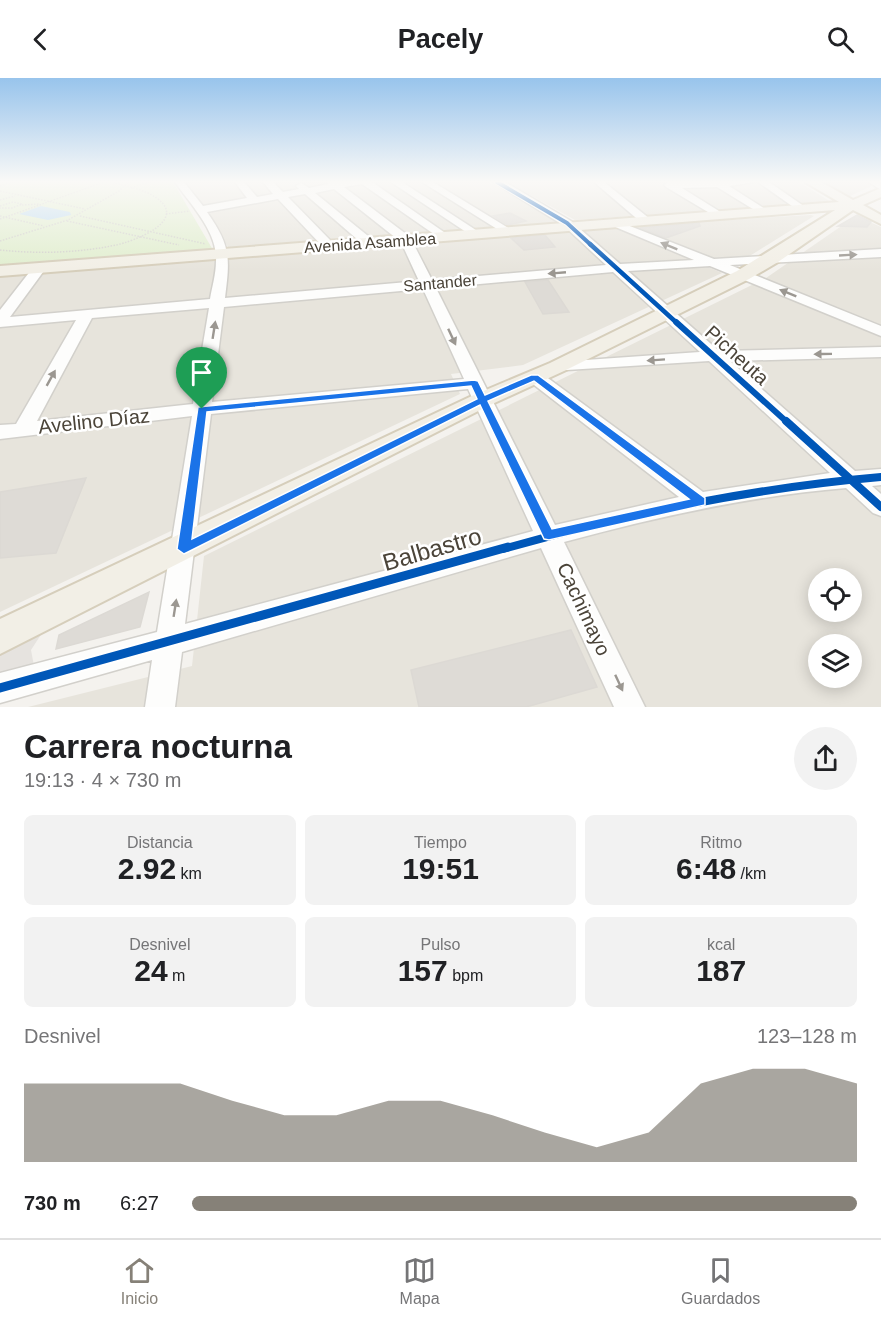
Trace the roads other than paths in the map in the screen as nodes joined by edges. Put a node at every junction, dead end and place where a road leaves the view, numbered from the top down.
1 (200, 211) edge
2 (295, 211) edge
3 (332, 211) edge
4 (369, 211) edge
5 (407, 211) edge
6 (441, 211) edge
7 (475, 211) edge
8 (545, 211) edge
9 (634, 211) edge
10 (714, 211) edge
11 (773, 211) edge
12 (809, 211) edge
13 (843, 211) edge
14 (864, 211) edge
15 (765, 212) joint
16 (722, 216) junction
17 (830, 220) junction
18 (881, 220) edge
19 (646, 221) junction
20 (616, 224) junction
21 (571, 227) junction
22 (509, 232) junction
23 (476, 234) junction
24 (445, 237) junction
25 (406, 240) junction
26 (369, 243) junction
27 (329, 246) junction
28 (223, 254) junction
29 (881, 254) edge
30 (772, 259) junction
31 (714, 264) junction
32 (40, 267) junction
33 (615, 268) junction
34 (0, 271) edge
35 (743, 275) junction
36 (427, 284) junction
37 (218, 302) junction
38 (87, 313) junction
39 (664, 314) junction
40 (0, 321) edge
41 (881, 331) edge
42 (881, 352) edge
43 (715, 356) junction
44 (557, 367) junction
45 (535, 377) junction
46 (478, 391) junction
47 (202, 409) junction
48 (23, 429) junction
49 (0, 432) edge
50 (881, 477) edge
51 (850, 478) junction
52 (701, 502) junction
53 (881, 507) edge
54 (549, 535) junction
55 (184, 549) junction
56 (0, 637) edge
57 (169, 643) junction
58 (0, 688) edge
59 (160, 707) edge
60 (630, 707) edge

1 - 28 street
2 - 27 street
3 - 26 street
4 - 25 street, Cachimayo
5 - 24 street
6 - 23 street
7 - 22 street
8 - 21 street, Picheuta
9 - 19 street
10 - 16 street
11 - 15 main road, Avenida Asamblea
12 - 17 main road
13 - 17 main road
14 - 18 main road
15 - 16 main road, Avenida Asamblea
16 - 19 main road, Avenida Asamblea
17 - 30 main road
19 - 20 main road, Avenida Asamblea
20 - 21 main road, Avenida Asamblea
31 -> 20 street
21 - 22 main road, Avenida Asamblea
21 - 33 street, Picheuta
22 - 23 main road, Avenida Asamblea
23 - 24 main road, Avenida Asamblea
24 - 25 main road, Avenida Asamblea
25 - 26 main road, Avenida Asamblea
25 - 36 street, Cachimayo
26 - 27 main road, Avenida Asamblea
27 - 28 main road, Avenida Asamblea
28 - 32 main road, Avenida Asamblea
28 - 37 street
30 -> 29 street, Santander
30 - 31 street, Santander
30 - 35 main road
31 - 33 street, Santander
31 - 35 street
32 - 34 main road, Avenida Asamblea
32 - 40 street
33 -> 36 street, Santander
33 - 39 street, Picheuta
35 - 39 main road
41 -> 35 street
36 - 37 street, Santander
36 -> 46 street, Cachimayo
37 - 38 street, Santander
47 -> 37 street
38 - 40 street, Santander
48 -> 38 street
39 - 43 street, Picheuta
39 - 44 main road
42 -> 43 street
43 -> 44 street
43 - 51 street, Picheuta
44 - 45 main road
45 - 46 main road
45 - 52 street
46 - 47 street, Avelino Díaz
46 - 54 street, Cachimayo
46 - 55 main road
47 - 48 street, Avelino Díaz
47 - 55 street
48 - 49 street, Avelino Díaz
50 - 51 street, Balbastro
51 - 52 street, Balbastro
51 - 53 street, Picheuta
52 - 54 street, Balbastro
54 - 57 street, Balbastro
54 -> 60 street, Cachimayo
55 - 56 main road
57 -> 55 street
57 - 58 street, Balbastro
57 - 59 street

